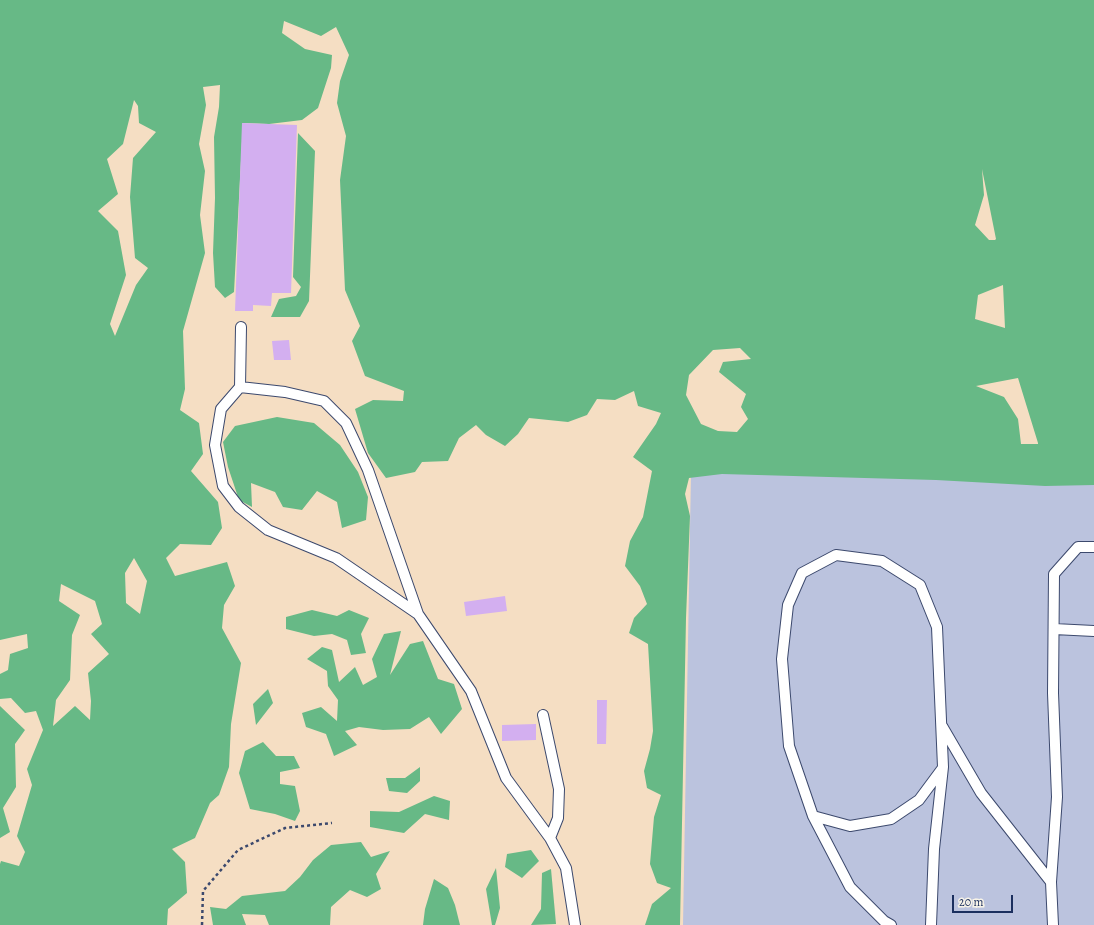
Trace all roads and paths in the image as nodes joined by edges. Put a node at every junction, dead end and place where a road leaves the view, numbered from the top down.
1 (241, 327) dead end
2 (240, 387) junction
3 (1094, 547) edge
4 (418, 614) junction
5 (1054, 629) junction
6 (1094, 631) edge
7 (543, 715) dead end
8 (941, 724) junction
9 (943, 767) junction
10 (813, 816) junction
11 (332, 823) dead end
12 (550, 838) junction
13 (1051, 882) junction
14 (202, 925) edge
15 (575, 925) edge
16 (891, 925) edge
17 (931, 925) edge
18 (1053, 925) edge

1 - 2 lane
2 - 4 lane
2 - 4 lane
3 - 5 lane
4 - 12 lane
5 - 6 lane
5 - 13 lane
7 - 12 lane
8 - 9 lane
8 - 10 lane
8 - 13 lane
9 - 10 lane
9 - 17 lane
10 - 16 lane
11 - 14 path
12 - 15 lane
13 - 18 lane

